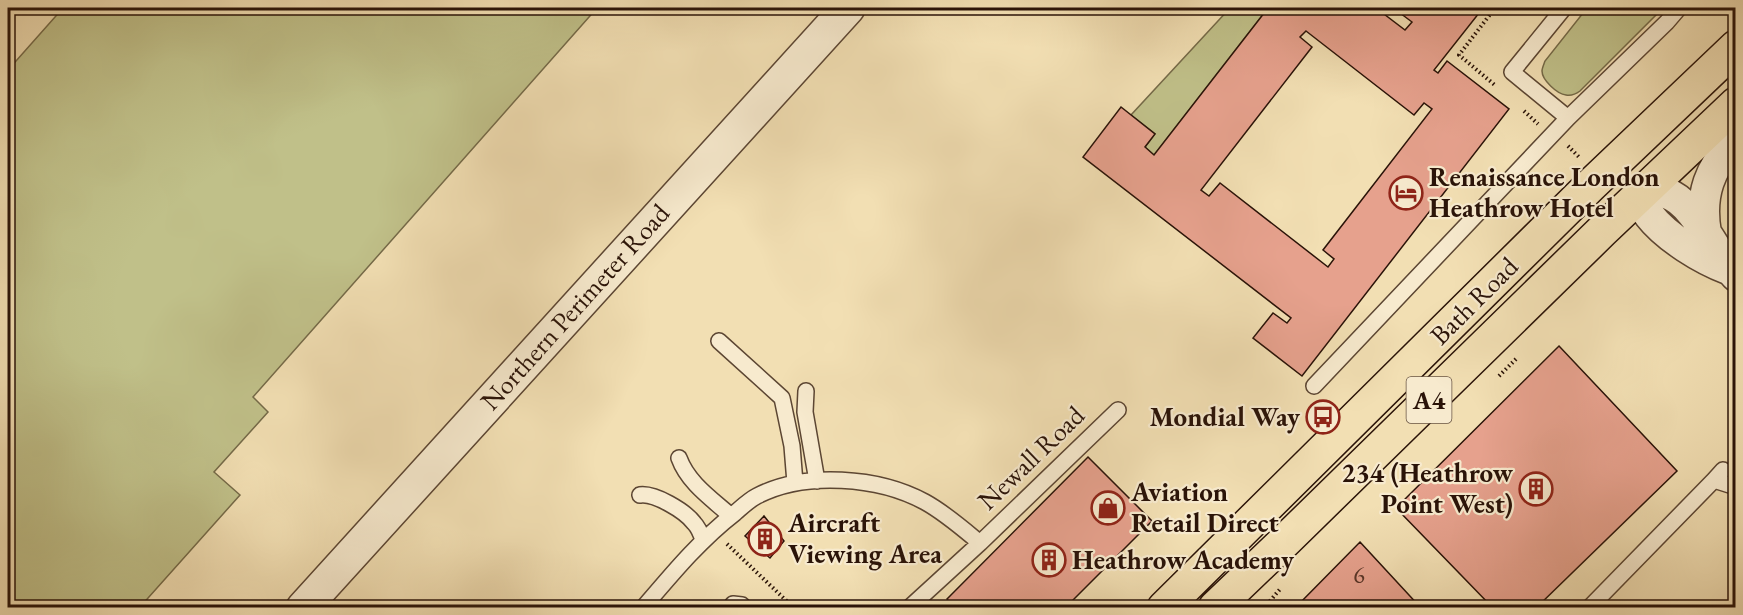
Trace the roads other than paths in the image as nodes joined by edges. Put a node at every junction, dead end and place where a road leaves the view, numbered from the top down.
1 (848, 8) edge
2 (1564, 8) edge
3 (1679, 8) edge
4 (1689, 8) edge
5 (1667, 22) junction
6 (1736, 47) edge
7 (1736, 104) edge
8 (1568, 118) junction
9 (1736, 138) edge
10 (1614, 163) junction
11 (1642, 192) junction
12 (1706, 233) junction
13 (1732, 272) edge
14 (719, 341) dead end
15 (1314, 386) dead end
16 (806, 391) dead end
17 (1118, 410) dead end
18 (680, 458) dead end
19 (817, 481) junction
20 (795, 483) junction
21 (1736, 487) edge
22 (640, 495) dead end
23 (731, 516) junction
24 (707, 536) junction
25 (980, 543) junction
26 (303, 608) edge
27 (643, 608) edge
28 (909, 608) edge
29 (1164, 608) edge
30 (1215, 608) edge
31 (1589, 608) edge

1 - 26 street, Northern Perimeter Road
2 - 8 lane
3 - 5 lane
4 - 5 lane
5 - 8 lane
6 - 10 highway, Bath Road / A4
7 - 11 highway, Bath Road / A4
8 - 15 lane
9 - 12 street
10 - 11 street
10 - 29 highway, Bath Road / A4
11 - 12 street
11 - 13 street
11 - 30 highway, Bath Road / A4
12 - 13 street
14 - 20 lane
16 - 19 lane
17 - 25 lane, Newall Road
18 - 23 lane
19 - 20 lane, Newall Road
19 - 25 lane, Newall Road
20 - 23 lane, Newall Road
21 - 31 lane
22 - 24 lane
23 - 24 lane, Newall Road
24 - 27 lane, Newall Road
25 - 28 lane, Newall Road

